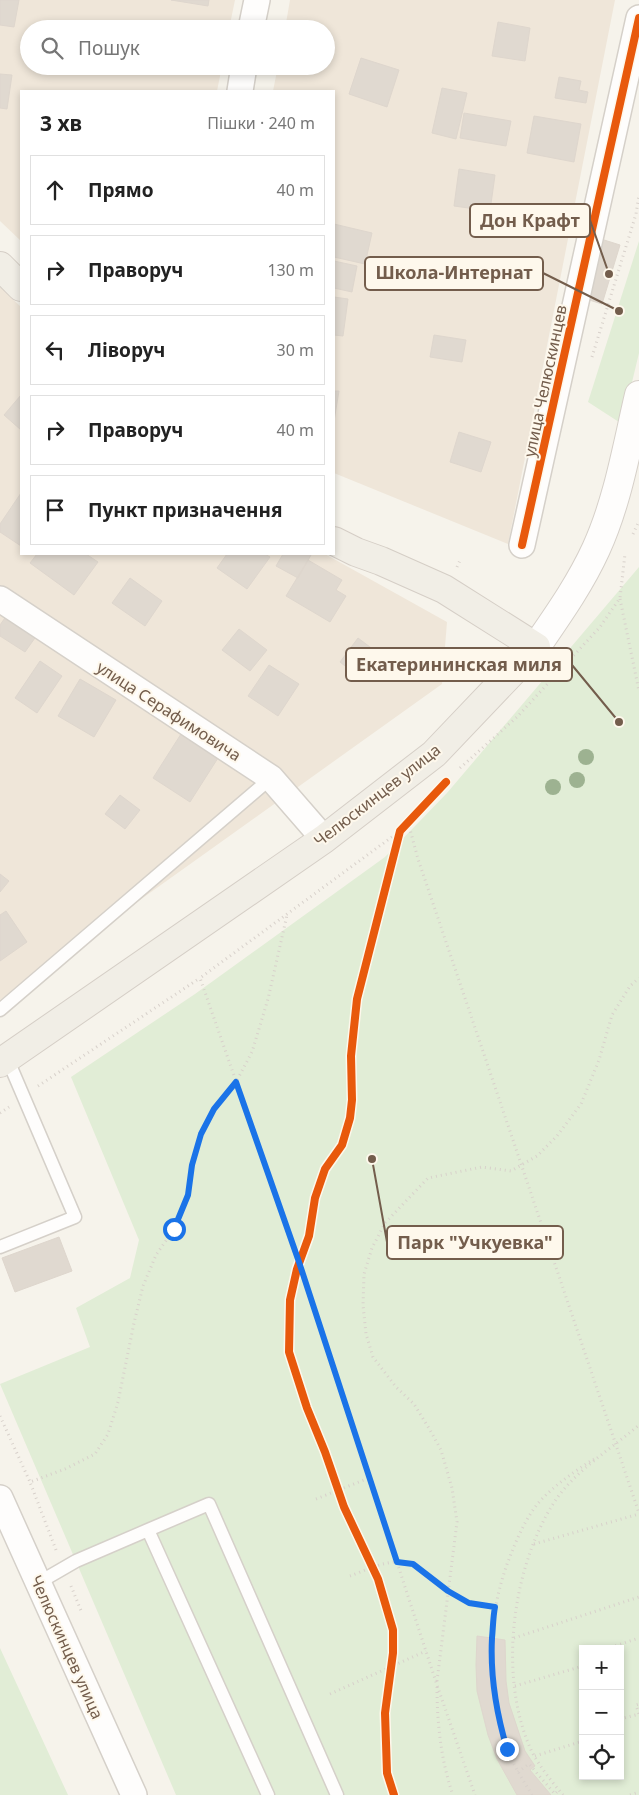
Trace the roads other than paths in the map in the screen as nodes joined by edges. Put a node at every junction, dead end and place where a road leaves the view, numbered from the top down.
1 (257, 0) edge
2 (639, 18) edge
3 (253, 20) edge
4 (243, 75) edge
5 (240, 90) edge
6 (0, 266) edge
7 (20, 286) edge
8 (639, 395) edge
9 (335, 542) edge
10 (522, 545) dead end
11 (0, 600) edge
12 (536, 646) junction
13 (271, 778) junction
14 (324, 839) junction
15 (0, 1010) edge
16 (4, 1061) edge
17 (0, 1247) edge
18 (0, 1498) edge
19 (148, 1530) junction
20 (38, 1583) junction
21 (134, 1795) edge
22 (268, 1795) edge
23 (337, 1795) edge

1 - 3 street
2 - 10 street, улица Челюскинцев
4 - 5 street
6 - 7 main road
8 - 12 main road, Челюскинцев улица
9 - 12 main road
11 - 13 street, улица Серафимовича
12 - 14 main road, Челюскинцев улица
13 - 14 street, улица Серафимовича
13 - 15 lane
14 - 16 main road, Челюскинцев улица
16 - 17 lane
18 - 20 street, Челюскинцев улица
19 - 20 lane
19 - 22 lane
19 - 23 lane
20 - 21 street, Челюскинцев улица

